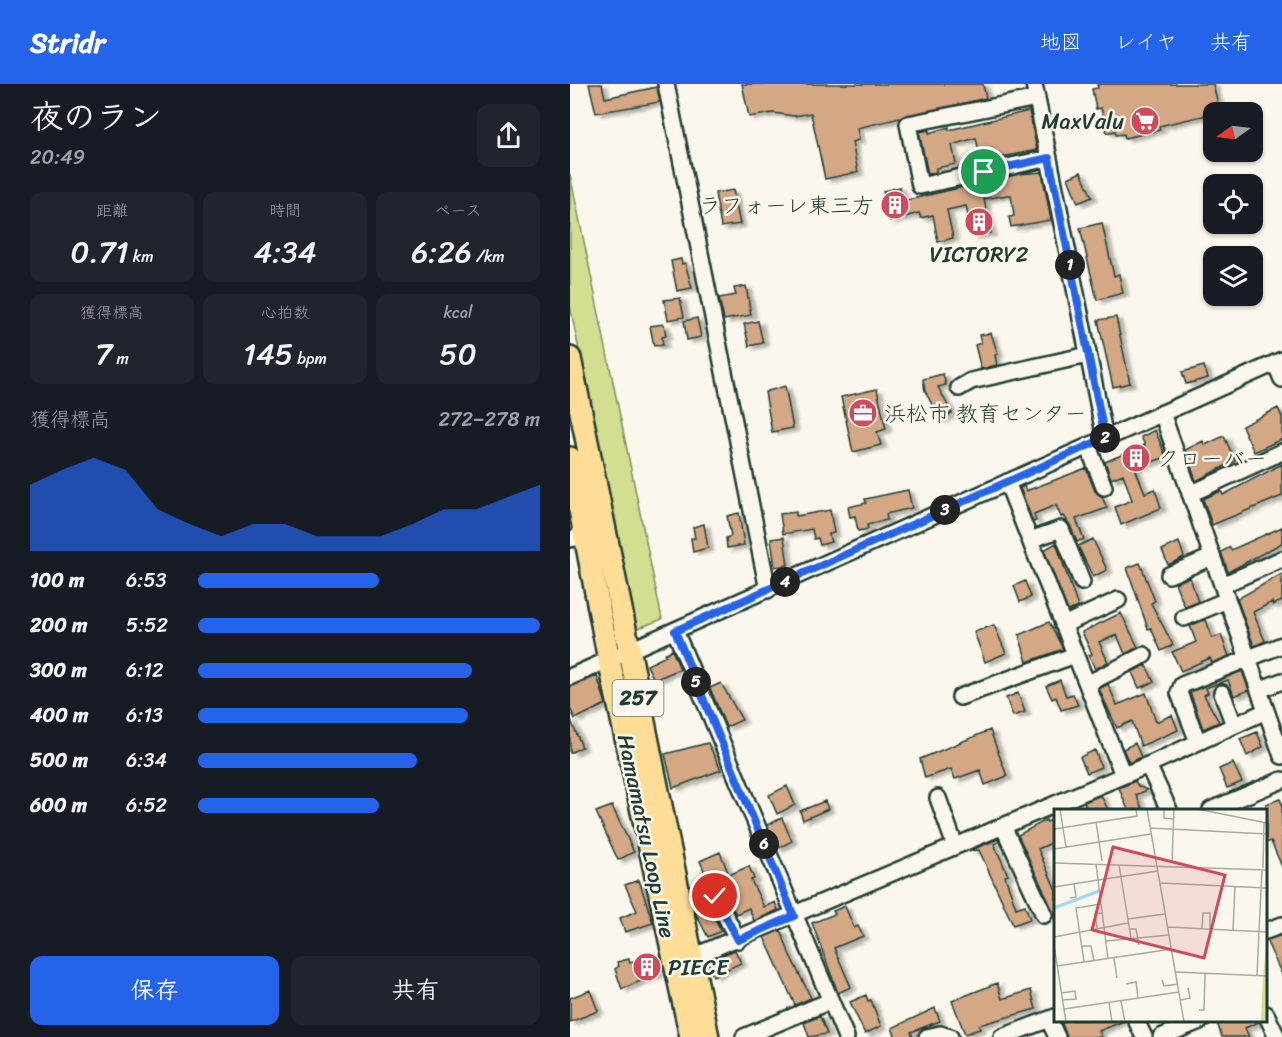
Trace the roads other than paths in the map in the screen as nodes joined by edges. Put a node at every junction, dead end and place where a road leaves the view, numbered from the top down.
1 (666, 84) edge
2 (1035, 91) edge
3 (1049, 158) junction
4 (1088, 355) junction
5 (570, 358) edge
6 (1279, 361) edge
7 (1282, 379) edge
8 (959, 388) dead end
9 (1162, 413) junction
10 (1105, 438) junction
11 (1088, 446) junction
12 (1282, 452) edge
13 (570, 458) edge
14 (1007, 482) junction
15 (1104, 487) dead end
16 (1190, 494) junction
17 (578, 537) edge
18 (1029, 540) junction
19 (1212, 557) junction
20 (1282, 559) edge
21 (1168, 575) dead end
22 (1082, 582) dead end
23 (1222, 585) junction
24 (768, 590) junction
25 (1118, 600) dead end
26 (1227, 600) junction
27 (1184, 618) dead end
28 (1063, 625) junction
29 (675, 631) junction
30 (1282, 645) edge
31 (628, 651) junction
32 (1075, 655) junction
33 (1144, 656) dead end
34 (1248, 658) junction
35 (609, 660) junction
36 (570, 677) edge
37 (1282, 681) edge
38 (1087, 684) junction
39 (1259, 690) junction
40 (1222, 693) dead end
41 (960, 697) dead end
42 (1266, 711) junction
43 (1234, 725) junction
44 (1198, 742) junction
45 (1282, 756) edge
46 (1148, 765) junction
47 (1123, 776) junction
48 (1282, 780) edge
49 (939, 798) dead end
50 (1169, 809) edge
51 (1213, 809) edge
52 (1003, 826) junction
53 (955, 846) junction
54 (715, 896) dead end
55 (1044, 915) dead end
56 (794, 916) junction
57 (1282, 925) edge
58 (1267, 931) edge
59 (738, 940) junction
60 (690, 958) junction
61 (830, 1001) junction
62 (1267, 1016) edge
63 (1052, 1019) edge
64 (1137, 1022) edge
65 (1197, 1022) edge
66 (691, 1037) edge
67 (708, 1037) edge
68 (744, 1037) edge
69 (846, 1037) edge
70 (927, 1037) edge
71 (950, 1037) edge
72 (1002, 1037) edge
73 (1057, 1037) edge
74 (1144, 1037) edge
75 (1161, 1037) edge
76 (1277, 1037) edge

1 - 24 street
2 - 3 street
2 - 3 street
3 - 4 street
4 - 8 street
4 - 10 street
5 - 31 highway, Hamamatsu Loop Line / 257
6 - 7 street
6 - 9 street
9 - 10 street
9 - 16 street
10 - 11 street
11 - 14 street
11 - 15 street
12 - 16 street
13 - 17 highway, Hamamatsu Loop Line / 257
14 - 18 street
14 - 24 street
16 - 19 street
17 - 35 highway, Hamamatsu Loop Line / 257
18 - 22 street
18 - 28 street
19 - 21 street
19 - 23 street
20 - 23 street
23 - 26 street
24 - 29 street
25 - 28 street
26 - 27 street
26 - 34 street
28 - 32 street
29 - 31 street
29 - 56 street
30 - 34 street
31 - 35 street
31 - 60 highway, Hamamatsu Loop Line / 257
32 - 38 street
32 - 41 street
33 - 38 street
34 - 39 street
34 - 44 street
35 - 36 street
35 - 66 highway, Hamamatsu Loop Line / 257
37 - 39 street
38 - 47 street
39 - 42 street
40 - 43 street
42 - 43 street
42 - 45 street
43 - 44 street
44 - 46 street
46 - 47 street
46 - 50 street
47 - 52 street
48 - 51 street
49 - 53 street
52 - 53 street
52 - 55 street
53 - 56 street
54 - 59 street
56 - 59 street
56 - 61 street
57 - 58 street
59 - 60 street
60 - 67 highway, Hamamatsu Loop Line / 257
61 - 68 street
61 - 69 street
62 - 76 street
63 - 72 street
63 - 73 street
64 - 74 street
65 - 75 street
70 - 71 street

